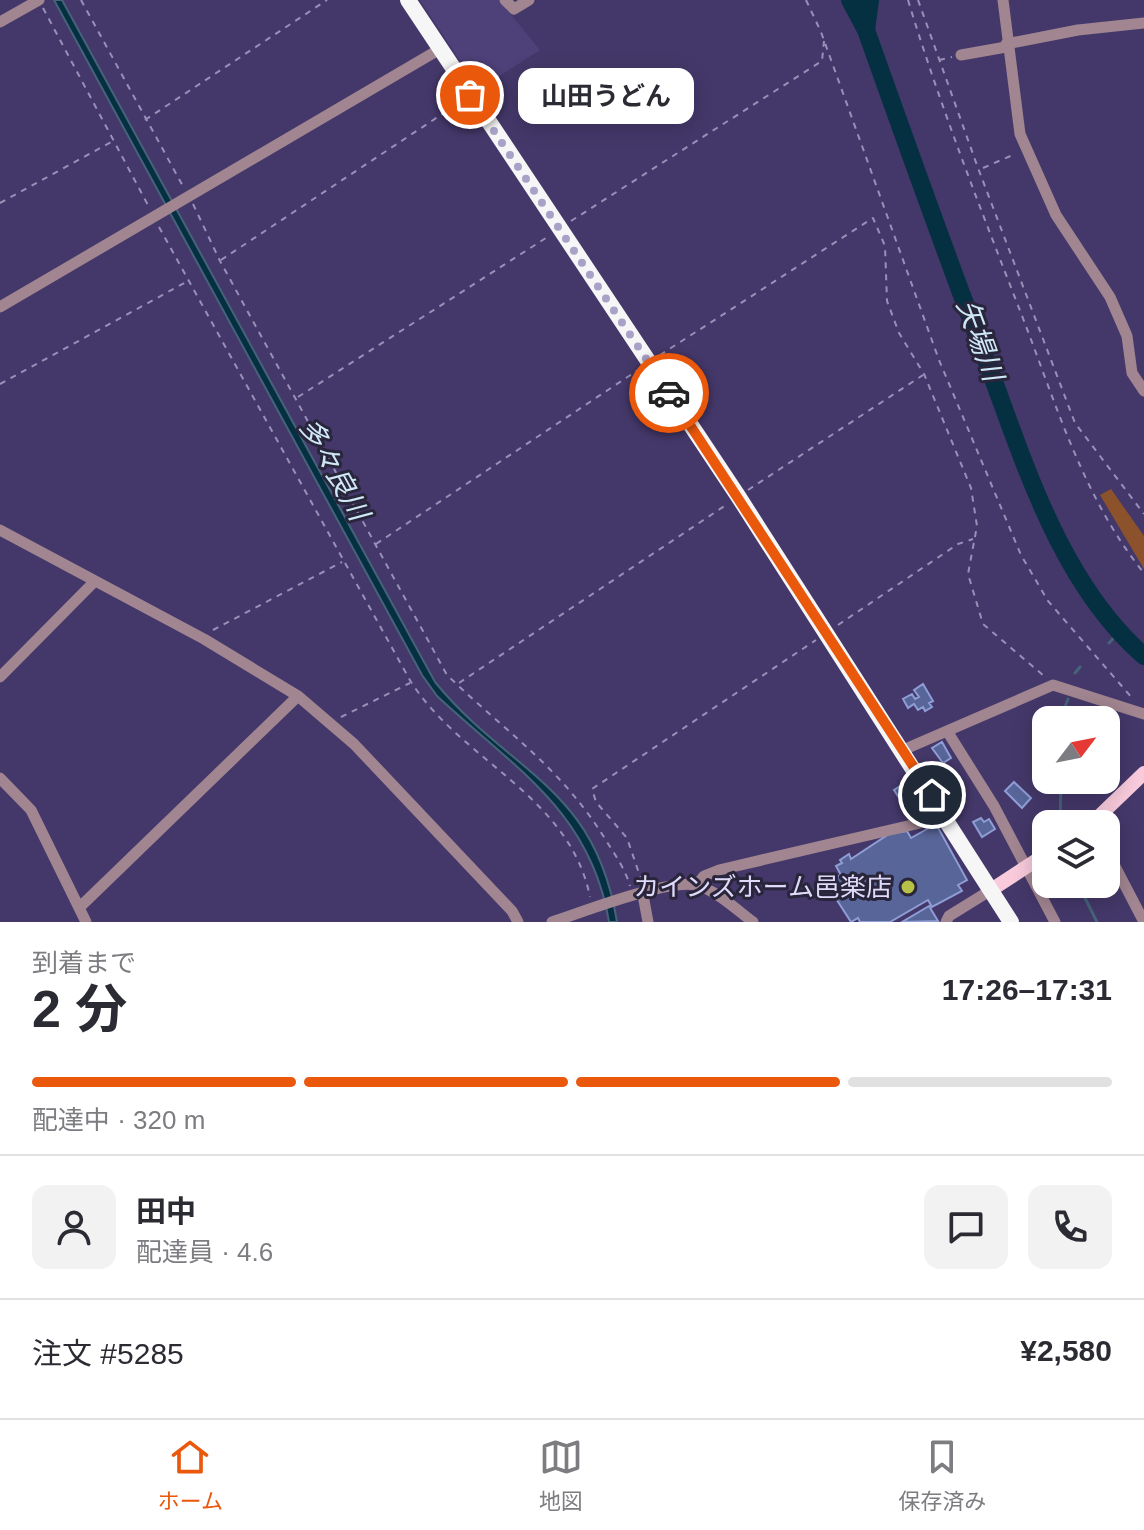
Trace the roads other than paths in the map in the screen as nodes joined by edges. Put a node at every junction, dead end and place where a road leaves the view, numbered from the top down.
1 (39, 0) edge
2 (408, 0) edge
3 (505, 0) edge
4 (529, 0) edge
5 (1003, 0) edge
6 (0, 22) edge
7 (1144, 23) edge
8 (1006, 45) junction
9 (440, 49) junction
10 (961, 55) road end
11 (0, 307) edge
12 (1144, 391) edge
13 (0, 530) edge
14 (95, 581) junction
15 (0, 677) edge
16 (298, 696) junction
17 (1144, 714) edge
18 (947, 731) junction
19 (903, 750) junction
20 (1144, 773) edge
21 (0, 778) edge
22 (1106, 810) edge
23 (946, 817) junction
24 (1032, 863) edge
25 (1026, 867) junction
26 (1120, 876) edge
27 (696, 886) junction
28 (991, 890) junction
29 (634, 896) junction
30 (81, 906) junction
31 (86, 922) edge
32 (518, 922) edge
33 (552, 922) edge
34 (648, 922) edge
35 (753, 922) edge
36 (946, 922) edge
37 (1011, 922) edge
38 (1055, 922) edge
39 (1144, 922) edge

1 - 6 street
2 - 9 highway
3 - 4 street
5 - 8 street
7 - 8 street
8 - 10 street
8 - 12 street
9 - 11 street
9 - 19 highway
13 - 14 street
14 - 15 street
14 - 16 street
16 - 30 street
16 - 32 street
17 - 18 street
18 - 19 street
18 - 25 street
19 - 23 highway
20 - 22 main road
21 - 30 street
23 - 27 street
23 - 28 highway
24 - 25 main road
25 - 28 main road
25 - 38 street
26 - 39 street
27 - 29 street
27 - 35 street
28 - 36 street
28 - 37 highway
29 - 33 street
29 - 34 street
30 - 31 street

